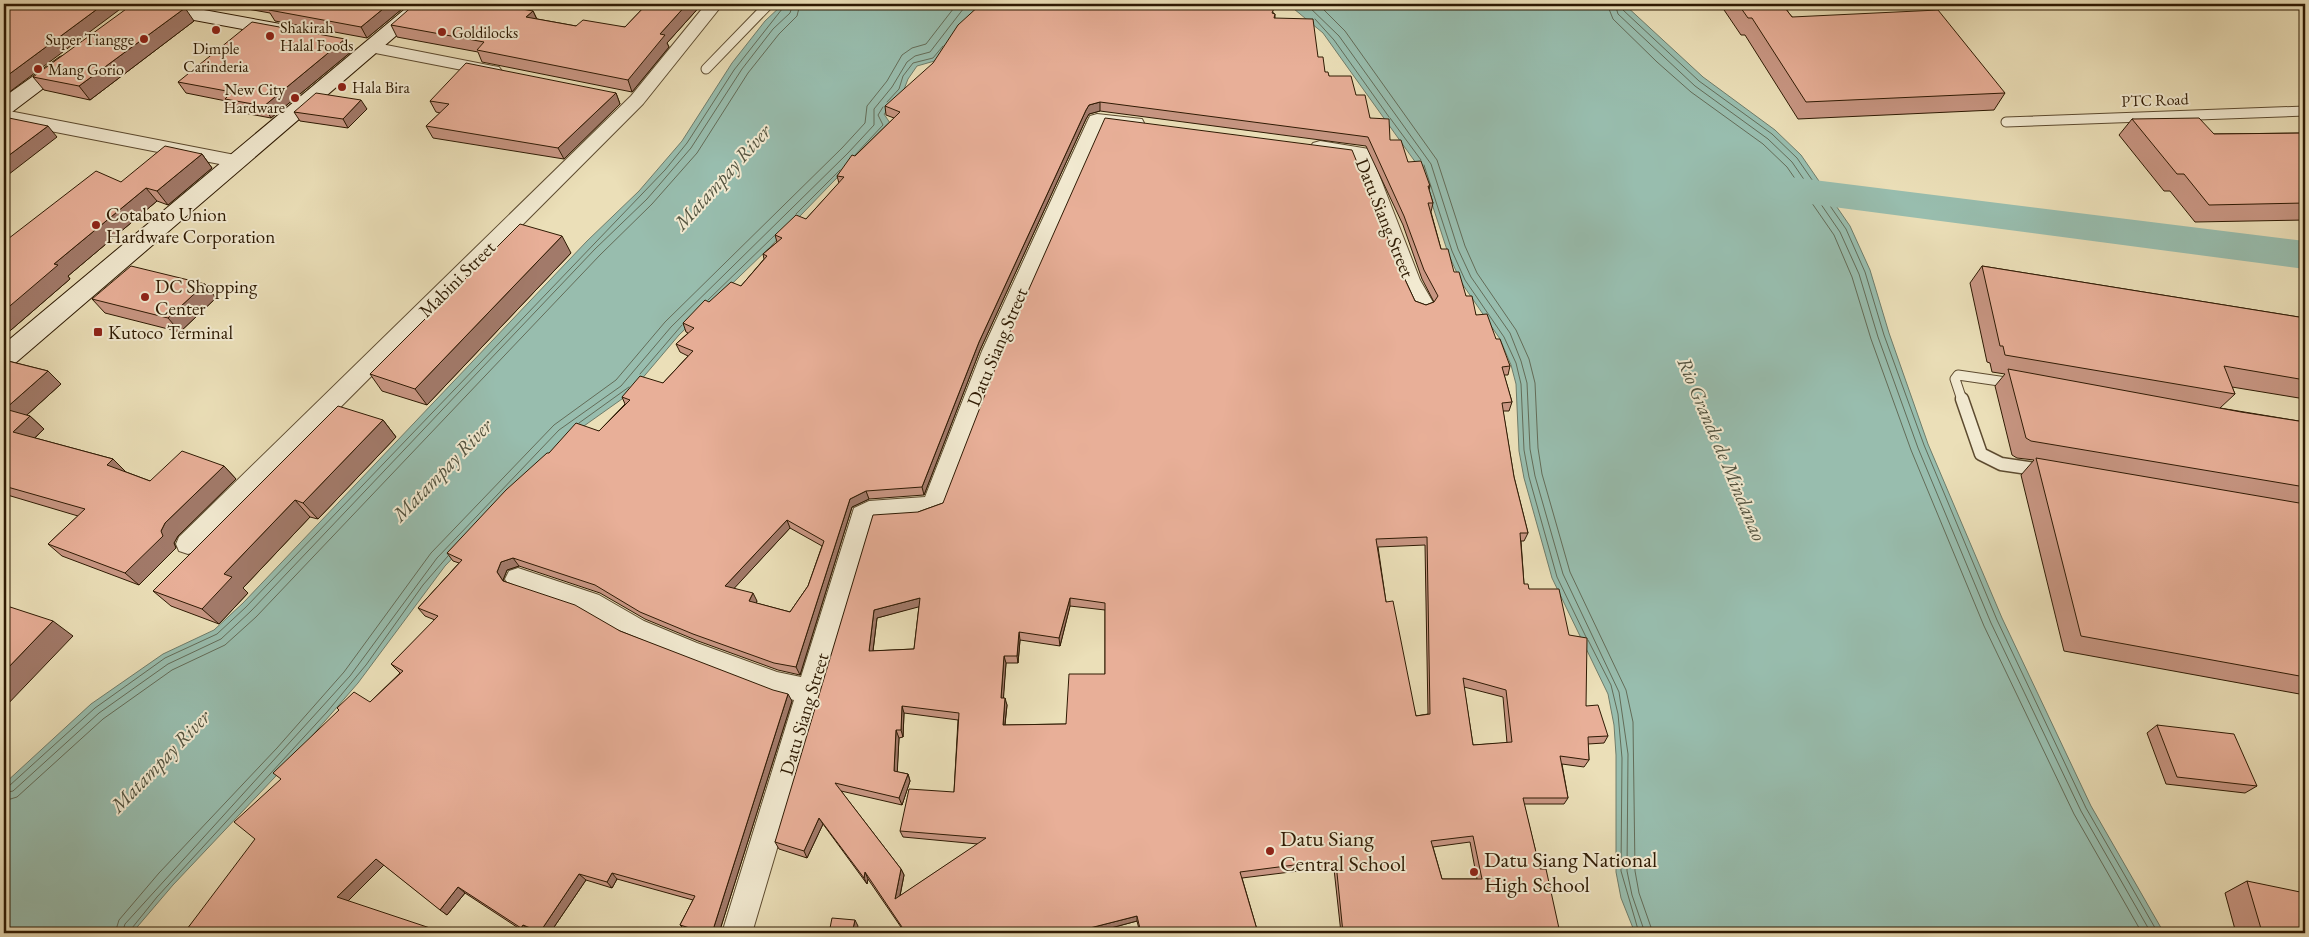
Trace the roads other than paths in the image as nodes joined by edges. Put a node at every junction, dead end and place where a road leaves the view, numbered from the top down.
1 (423, 4) edge
2 (769, 4) edge
3 (708, 5) edge
4 (140, 7) edge
5 (305, 34) edge
6 (362, 45) junction
7 (82, 50) edge
8 (706, 69) dead end
9 (514, 76) edge
10 (4, 107) edge
11 (2305, 111) edge
12 (4, 116) edge
13 (2006, 122) dead end
14 (1153, 126) edge
15 (1295, 144) edge
16 (235, 161) junction
17 (1423, 304) edge
18 (4, 358) edge
19 (2028, 385) edge
20 (2053, 472) edge
21 (188, 544) dead end
22 (518, 578) dead end
23 (811, 692) junction
24 (737, 933) edge

1 - 6 main road
2 - 8 lane
3 - 21 street, Mabini Street
4 - 5 main road
6 - 9 street
6 - 16 main road
7 - 10 main road
11 - 13 lane, PTC Road
12 - 16 street
14 - 23 street, Datu Siang Street
15 - 17 street, Datu Siang Street
16 - 18 main road
19 - 20 lane
22 - 23 street
23 - 24 street, Datu Siang Street

